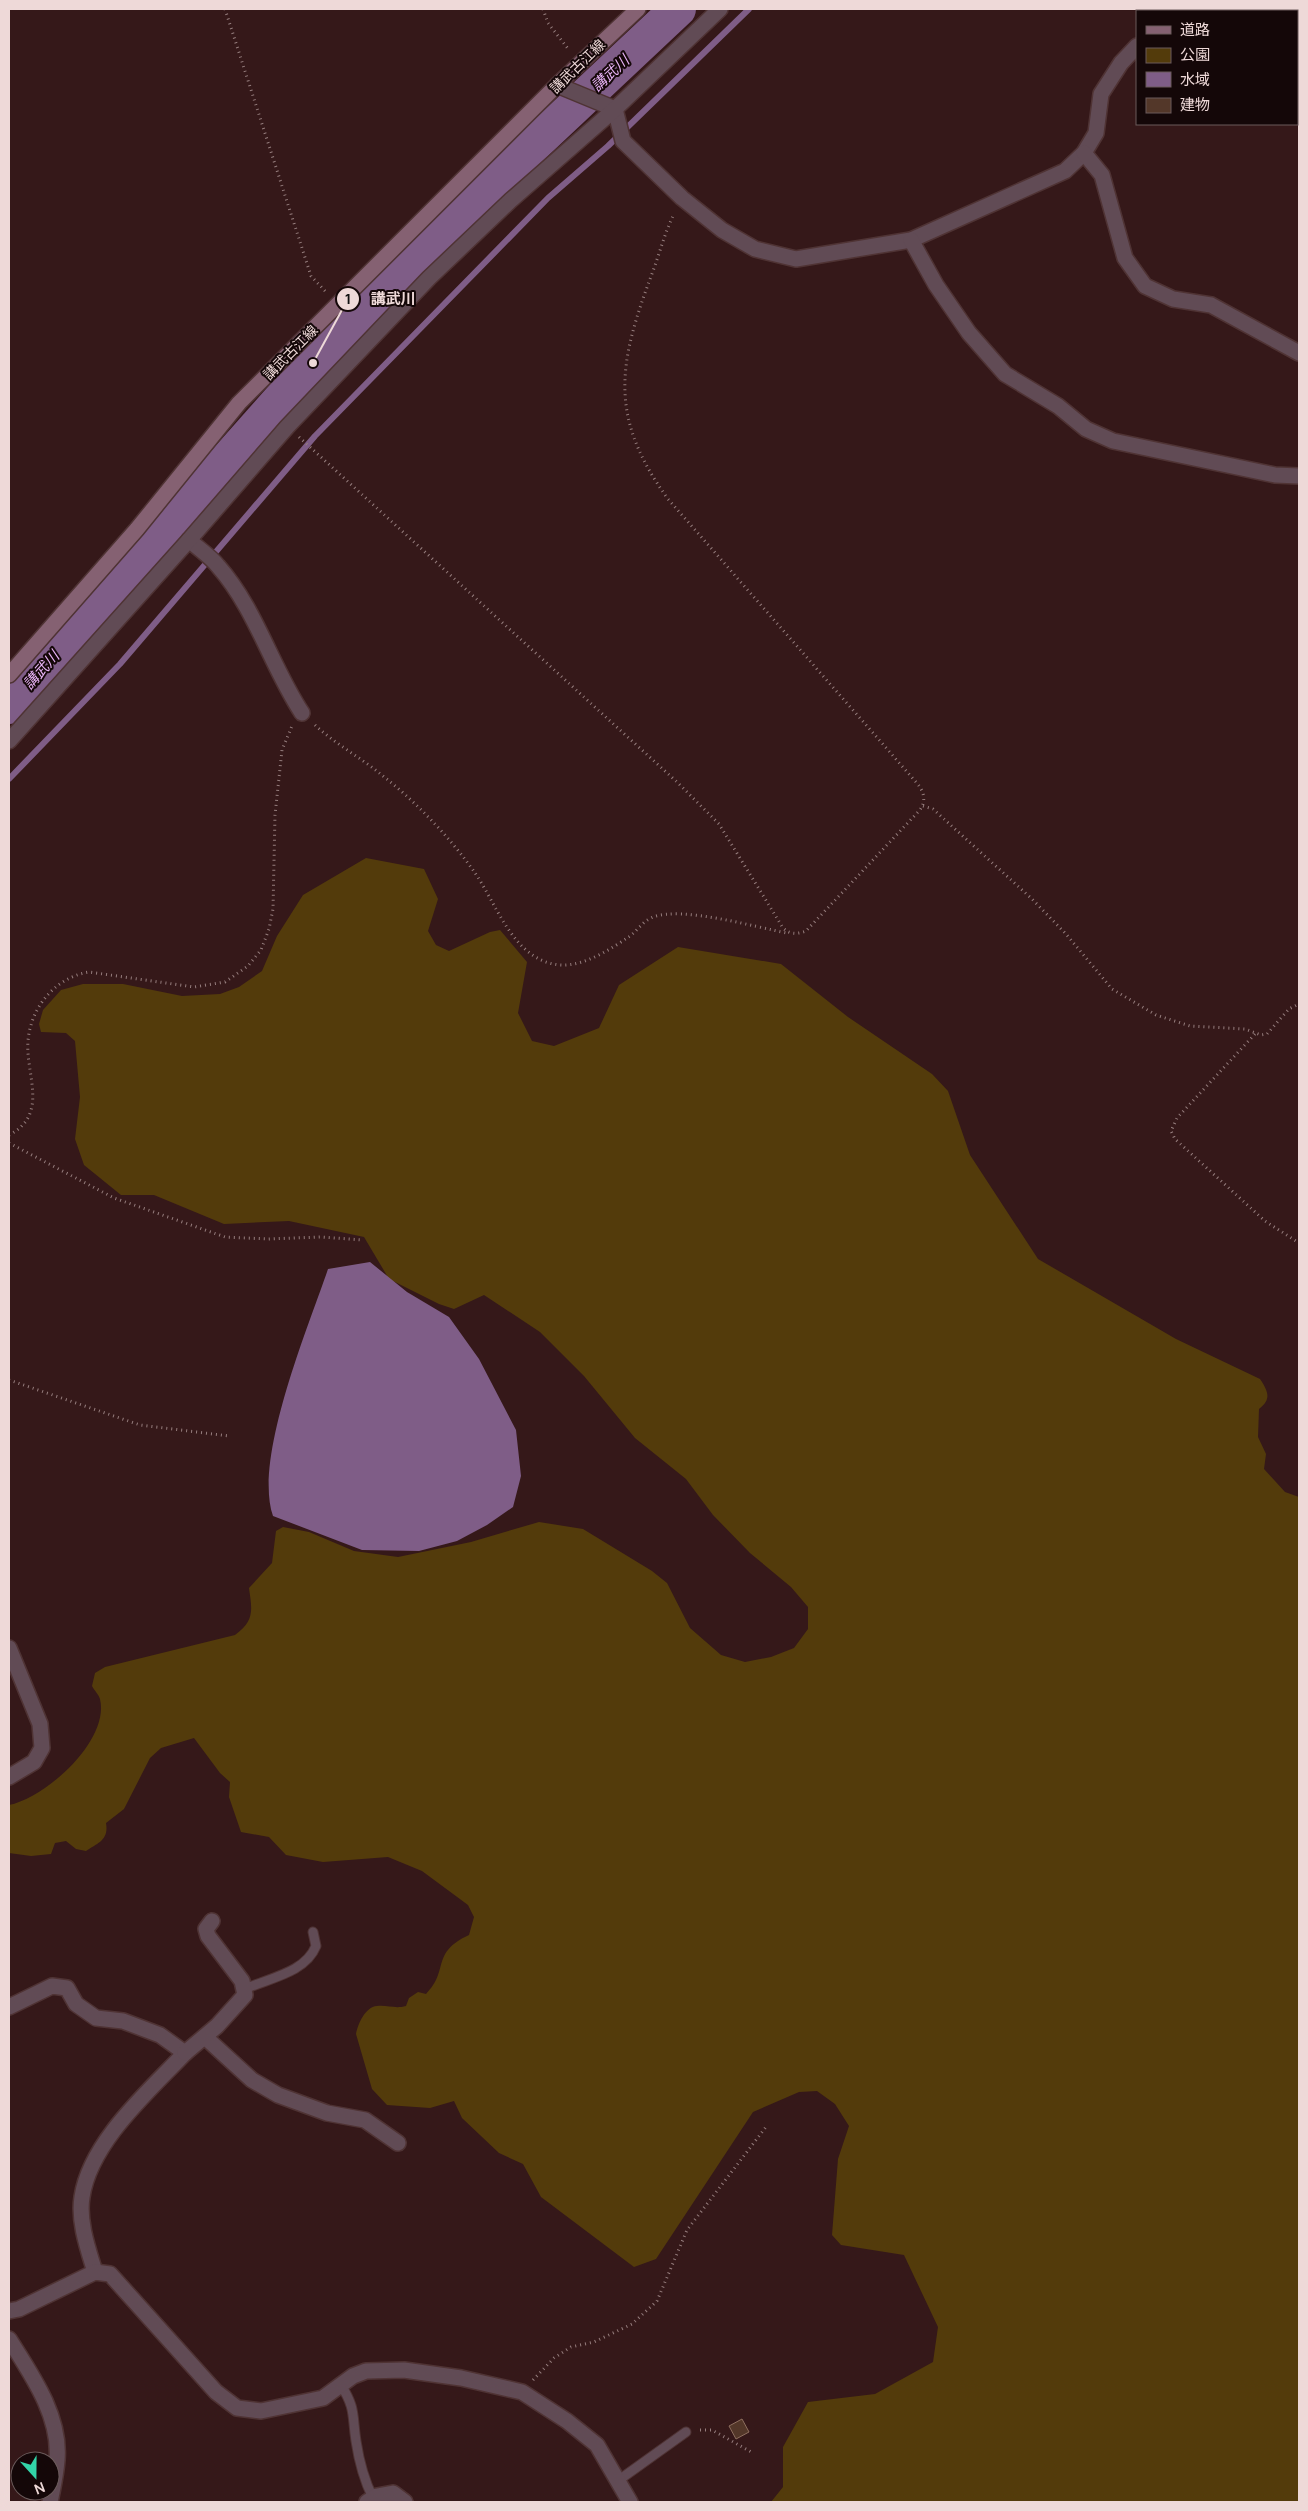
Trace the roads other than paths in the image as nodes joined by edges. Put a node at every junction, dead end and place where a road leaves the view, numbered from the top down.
1 (638, 9) edge
2 (720, 9) edge
3 (1136, 47) edge
4 (557, 85) junction
5 (610, 107) junction
6 (1084, 153) junction
7 (911, 240) junction
8 (1297, 349) edge
9 (1299, 476) edge
10 (189, 540) junction
11 (9, 675) edge
12 (302, 713) road end
13 (9, 740) edge
14 (9, 1648) edge
15 (9, 1777) edge
16 (212, 1921) dead end
17 (312, 1932) dead end
18 (245, 1989) junction
19 (9, 2007) edge
20 (205, 2037) junction
21 (185, 2053) junction
22 (398, 2143) dead end
23 (95, 2272) junction
24 (9, 2311) edge
25 (9, 2339) edge
26 (341, 2385) junction
27 (686, 2432) road end
28 (619, 2480) junction
29 (370, 2500) edge
30 (50, 2502) edge
31 (405, 2502) edge
32 (630, 2502) edge

1 - 4 main road, 講武古江線
2 - 5 street
3 - 6 street
4 - 5 street
4 - 11 main road, 講武古江線
5 - 7 street
5 - 10 street
6 - 7 street
6 - 8 street
7 - 9 street
10 - 12 street
10 - 13 street
14 - 15 street
16 - 18 street
17 - 18 lane
18 - 20 street
19 - 21 street
20 - 21 street
20 - 22 street
21 - 23 street
23 - 24 street
23 - 26 street
25 - 30 street
26 - 28 street
26 - 29 lane
27 - 28 lane
28 - 32 street
29 - 31 street

